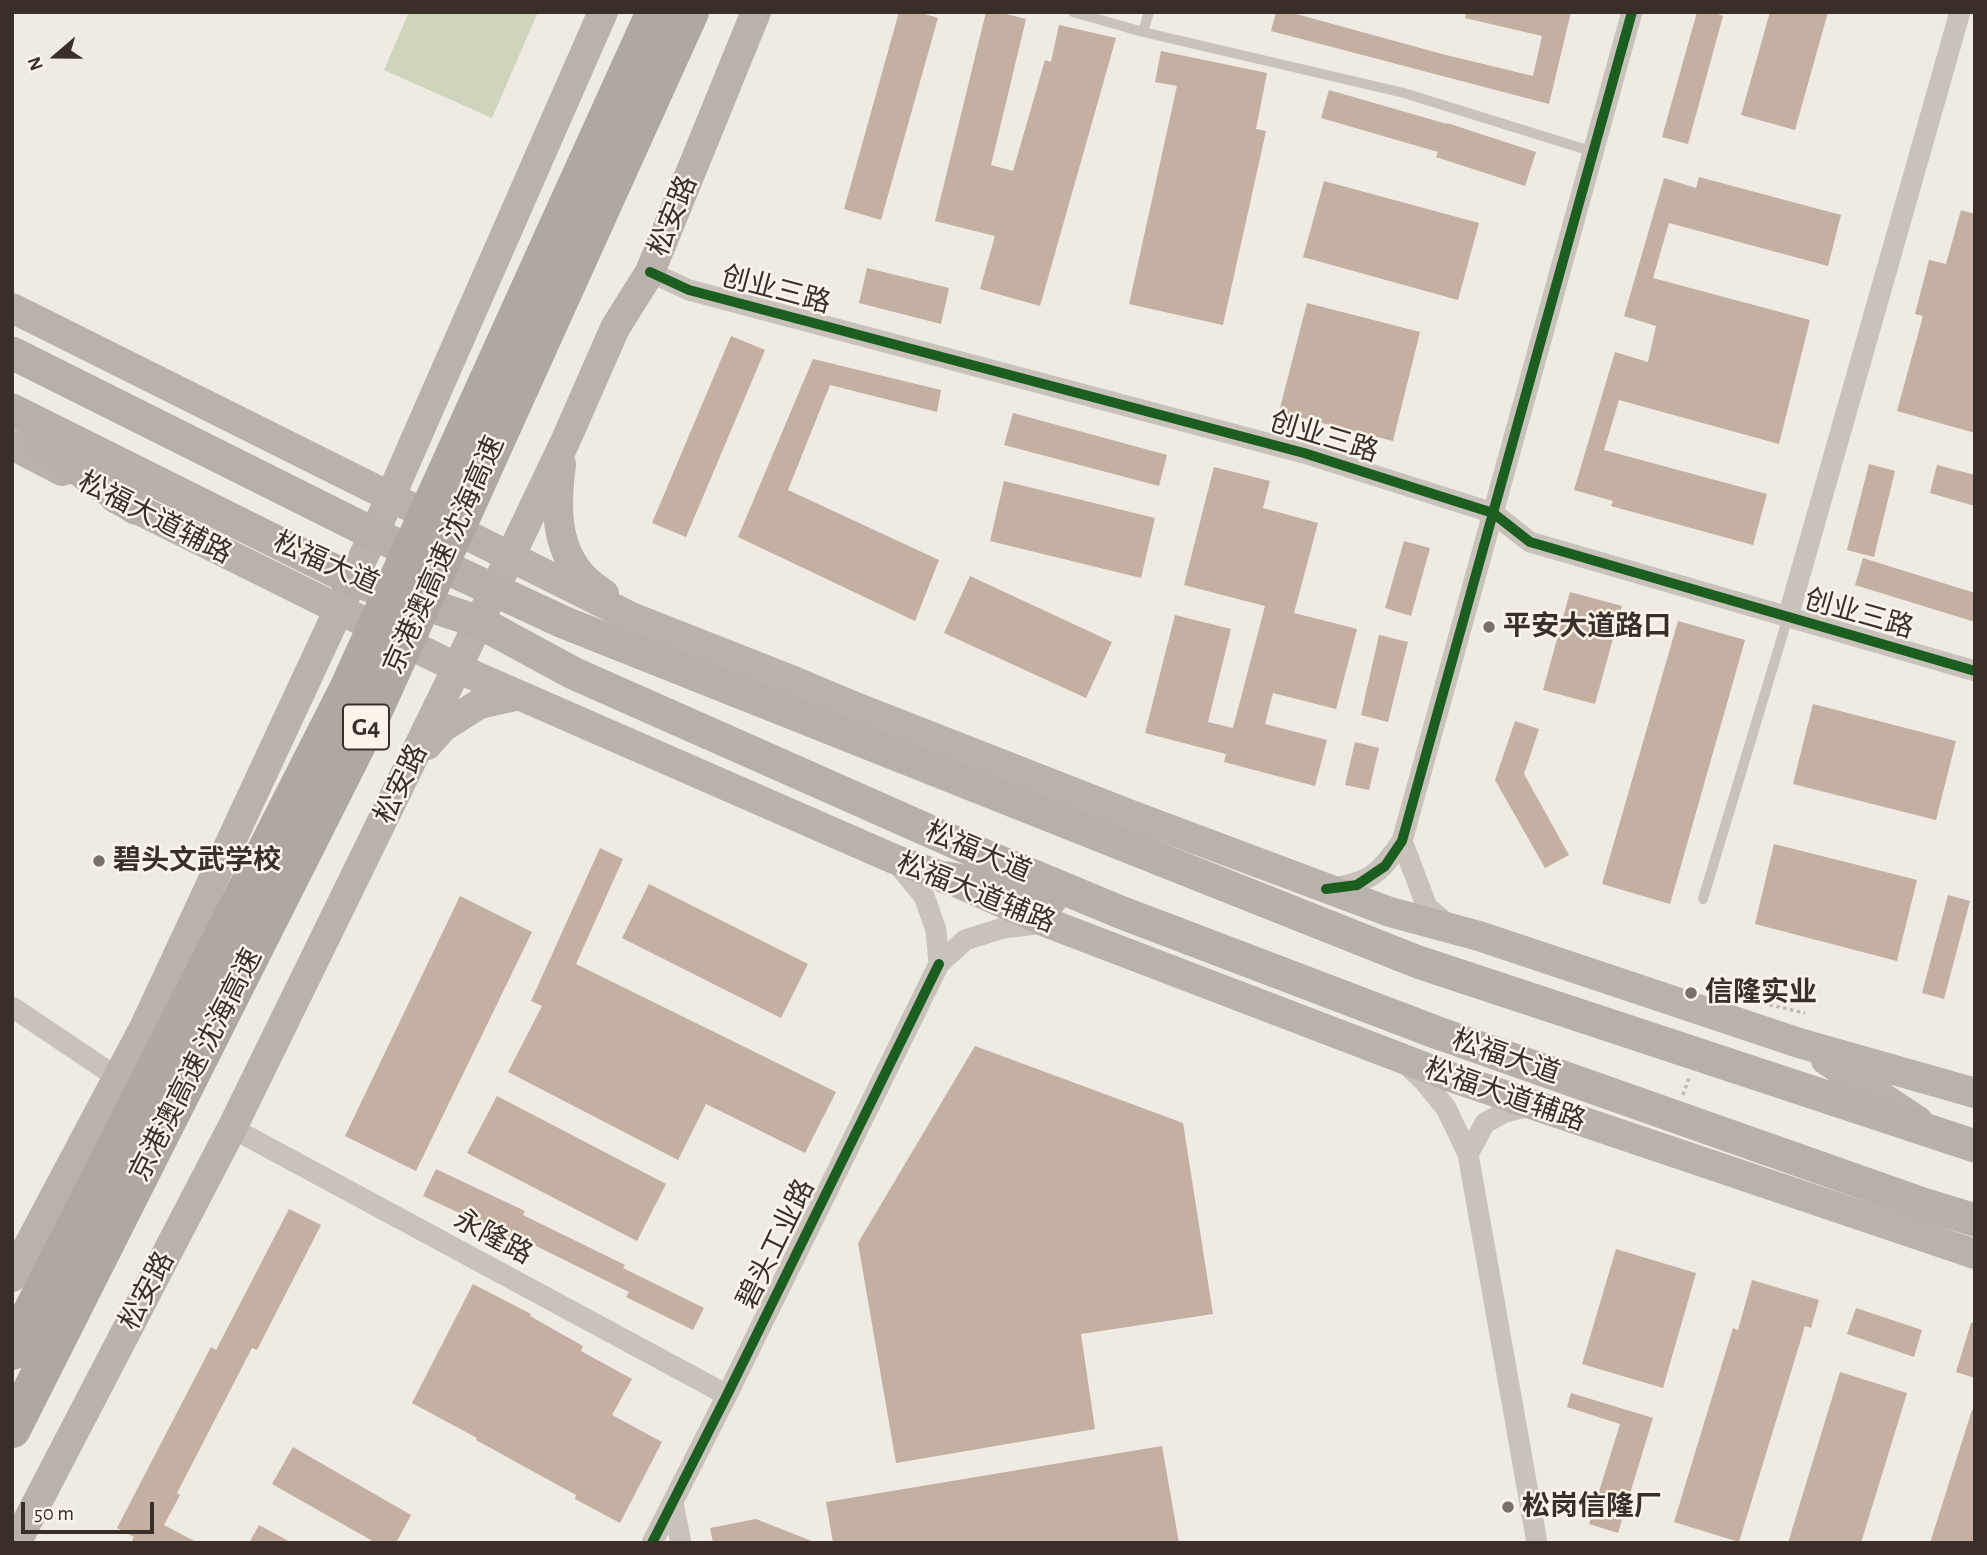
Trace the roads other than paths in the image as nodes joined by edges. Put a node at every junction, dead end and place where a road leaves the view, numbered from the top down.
1 (603, 12) edge
2 (655, 12) edge
3 (690, 12) edge
4 (757, 12) edge
5 (1073, 12) edge
6 (1149, 12) edge
7 (1632, 12) edge
8 (1960, 12) edge
9 (1143, 32) junction
10 (1594, 152) junction
11 (650, 272) junction
12 (12, 308) edge
13 (12, 353) edge
14 (12, 410) edge
15 (12, 424) edge
16 (565, 442) junction
17 (12, 445) edge
18 (391, 496) junction
19 (135, 508) junction
20 (1493, 513) junction
21 (374, 534) junction
22 (510, 556) junction
23 (353, 580) junction
24 (494, 589) junction
25 (339, 609) junction
26 (631, 617) junction
27 (1788, 617) junction
28 (479, 622) junction
29 (457, 668) junction
30 (1975, 671) edge
31 (791, 680) junction
32 (519, 695) junction
33 (812, 722) junction
34 (940, 759) junction
35 (411, 764) junction
36 (1041, 813) junction
37 (1130, 815) junction
38 (1402, 841) junction
39 (894, 859) junction
40 (947, 878) junction
41 (1326, 889) junction
42 (1703, 900) dead end
43 (1120, 912) junction
44 (1048, 923) junction
45 (1455, 930) junction
46 (939, 964) junction
47 (12, 1007) edge
48 (1799, 1042) junction
49 (1397, 1056) junction
50 (118, 1077) junction
51 (1975, 1093) edge
52 (1534, 1105) junction
53 (232, 1128) junction
54 (1936, 1134) junction
55 (1975, 1146) edge
56 (1468, 1154) junction
57 (1774, 1188) junction
58 (1923, 1204) junction
59 (1975, 1220) edge
60 (1975, 1254) edge
61 (12, 1277) edge
62 (12, 1351) edge
63 (727, 1395) junction
64 (12, 1429) edge
65 (673, 1503) junction
66 (16, 1543) edge
67 (652, 1543) edge
68 (681, 1543) edge
69 (1537, 1543) edge

1 - 18 main road
2 - 62 highway, 京港澳高速 沈海高速 / G4
3 - 64 highway, 京港澳高速 沈海高速 / G4
4 - 11 main road, 松安路
5 - 9 lane
6 - 9 lane
7 - 10 street
8 - 27 street
9 - 10 lane
10 - 20 street
11 - 16 main road, 松安路
11 - 20 street, 创业三路
12 - 18 main road
13 - 21 main road, 松福大道
14 - 23 main road, 松福大道
15 - 19 main road
16 - 22 main road, 松安路
16 - 26 main road
17 - 19 main road, 松福大道辅路
18 - 21 main road
18 - 22 main road
19 - 25 main road, 松福大道辅路
20 - 27 street, 创业三路
20 - 38 street
21 - 23 main road
21 - 24 main road, 松福大道
22 - 24 main road, 松安路
22 - 26 main road
23 - 25 main road
23 - 28 main road, 松福大道
24 - 28 main road, 松安路
24 - 33 main road, 松福大道
25 - 29 main road, 松福大道辅路
25 - 50 main road
26 - 31 main road
27 - 30 street, 创业三路
27 - 42 lane
28 - 29 main road, 松安路
28 - 43 main road, 松福大道
29 - 32 main road, 松福大道辅路
29 - 35 main road, 松安路
31 - 34 main road
31 - 37 main road
32 - 35 main road
32 - 39 main road, 松福大道辅路
33 - 34 main road
33 - 36 main road, 松福大道
34 - 36 main road
34 - 37 main road
35 - 53 main road, 松安路
36 - 54 main road, 松福大道
37 - 41 main road
38 - 41 street
38 - 45 street
39 - 40 main road, 松福大道辅路
39 - 46 street
40 - 43 main road
40 - 44 main road, 松福大道辅路
41 - 45 main road
43 - 58 main road, 松福大道
44 - 46 street
44 - 49 main road, 松福大道辅路
45 - 48 main road
46 - 63 street, 碧头工业路
47 - 50 street
48 - 51 main road
48 - 54 main road
49 - 52 main road, 松福大道辅路
49 - 56 street
50 - 61 main road
52 - 56 street
52 - 57 main road, 松福大道辅路
53 - 63 street, 永隆路
53 - 66 main road, 松安路
54 - 55 main road, 松福大道
56 - 69 street
57 - 58 main road
57 - 60 main road, 松福大道辅路
58 - 59 main road, 松福大道
63 - 65 street, 碧头工业路
65 - 67 street, 碧头工业路
65 - 68 street

